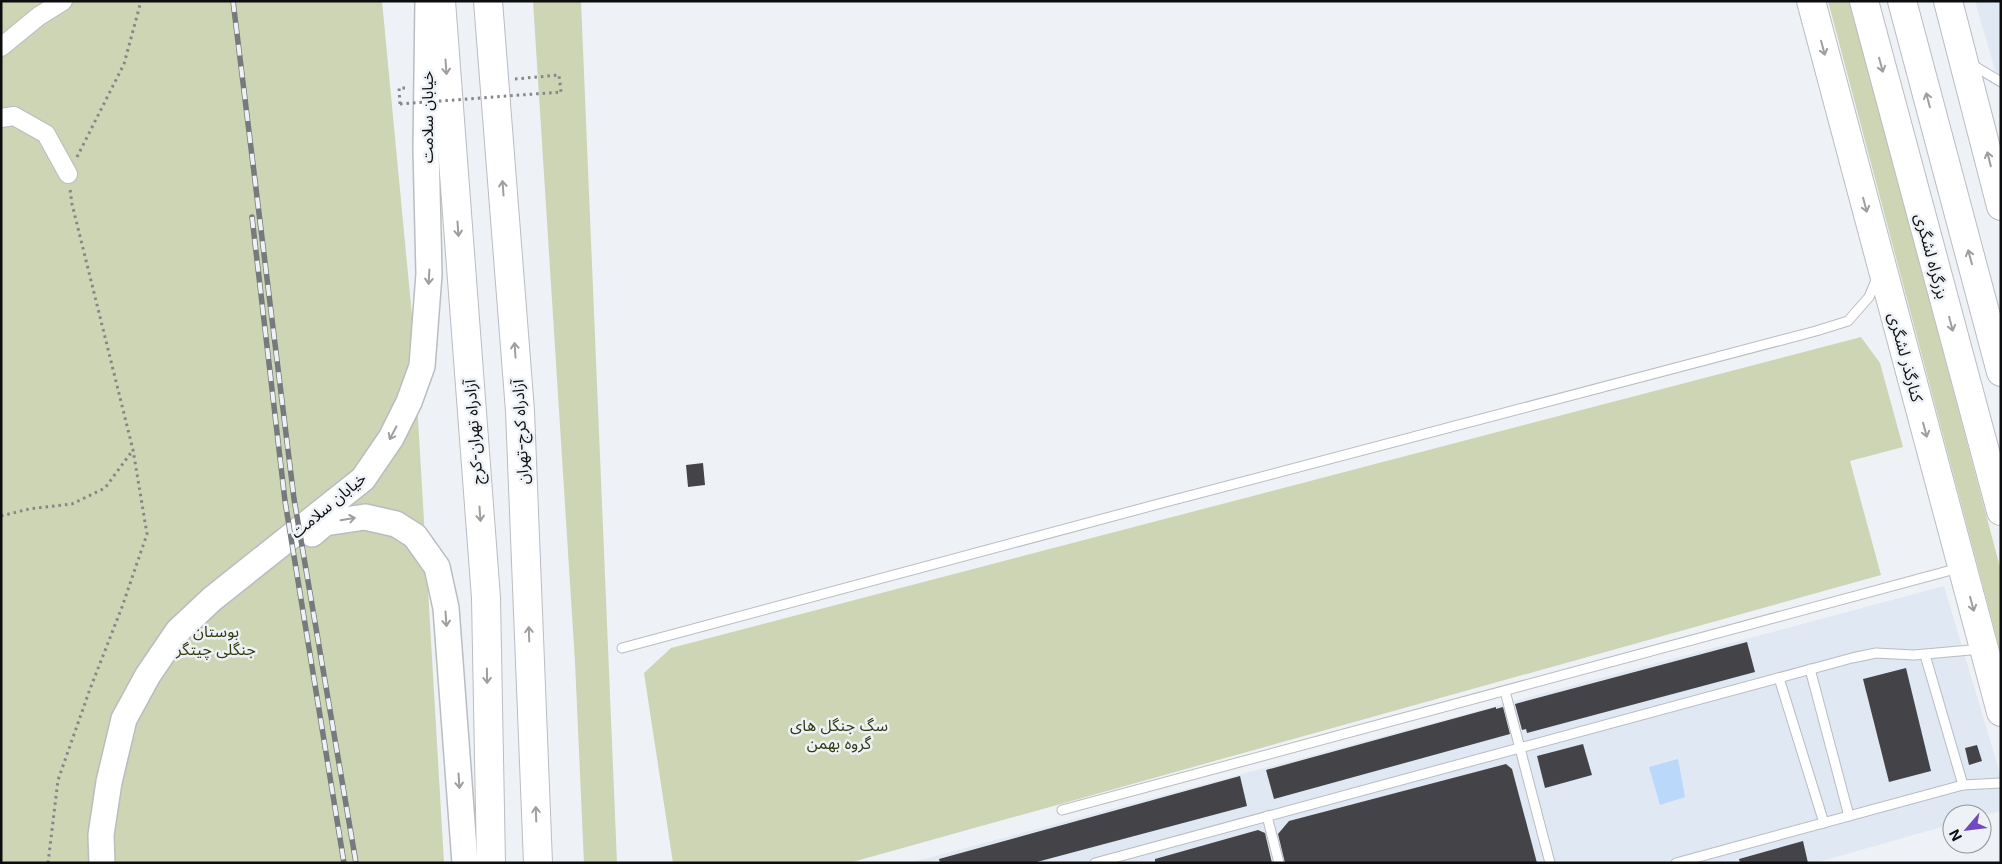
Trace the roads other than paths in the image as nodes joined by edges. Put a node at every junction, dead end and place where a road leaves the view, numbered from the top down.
1 (63, 1) edge
2 (428, 1) edge
3 (441, 1) edge
4 (488, 1) edge
5 (1811, 1) edge
6 (1864, 1) edge
7 (1902, 1) edge
8 (1948, 1) edge
9 (1, 47) edge
10 (1964, 61) junction
11 (2001, 82) edge
12 (1, 118) edge
13 (68, 174) road end
14 (2001, 206) edge
15 (1881, 266) junction
16 (2001, 372) edge
17 (2001, 511) edge
18 (1962, 567) junction
19 (622, 648) dead end
20 (1984, 649) junction
21 (1925, 654) junction
22 (1810, 670) junction
23 (1779, 678) junction
24 (1504, 691) junction
25 (2001, 712) edge
26 (1520, 748) junction
27 (2001, 783) edge
28 (1963, 785) junction
29 (1062, 810) dead end
30 (1267, 816) junction
31 (1849, 816) junction
32 (1824, 823) junction
33 (102, 863) edge
34 (111, 863) edge
35 (465, 863) edge
36 (491, 863) edge
37 (538, 863) edge
38 (1095, 863) edge
39 (1279, 863) edge
40 (1550, 863) edge
41 (1676, 863) edge

1 - 9 street
2 -> 33 main road, خیابان سلامت
3 -> 36 main road, آزادراه تهران-کرج
37 -> 4 main road, آزادراه کرج-تهران
5 -> 15 main road, کنارگذر لشگری
6 -> 17 main road, بزرگراه لشگری
16 -> 7 main road
8 - 10 main road
10 - 11 lane
14 -> 10 main road
12 - 13 street
15 -> 18 main road, کنارگذر لشگری
15 - 19 lane
18 -> 20 main road, کنارگذر لشگری
18 - 24 lane
20 - 21 lane
20 - 25 main road, کنارگذر لشگری
21 - 22 lane
21 - 28 lane
22 - 23 lane
22 - 31 lane
23 - 26 lane
23 - 32 lane
24 - 26 lane
24 - 29 lane
26 - 30 lane
26 - 40 lane
27 - 28 lane
28 - 31 lane
30 - 38 lane
30 - 39 lane
31 - 32 lane
32 - 41 lane
34 -> 35 main road, خیابان سلامت

